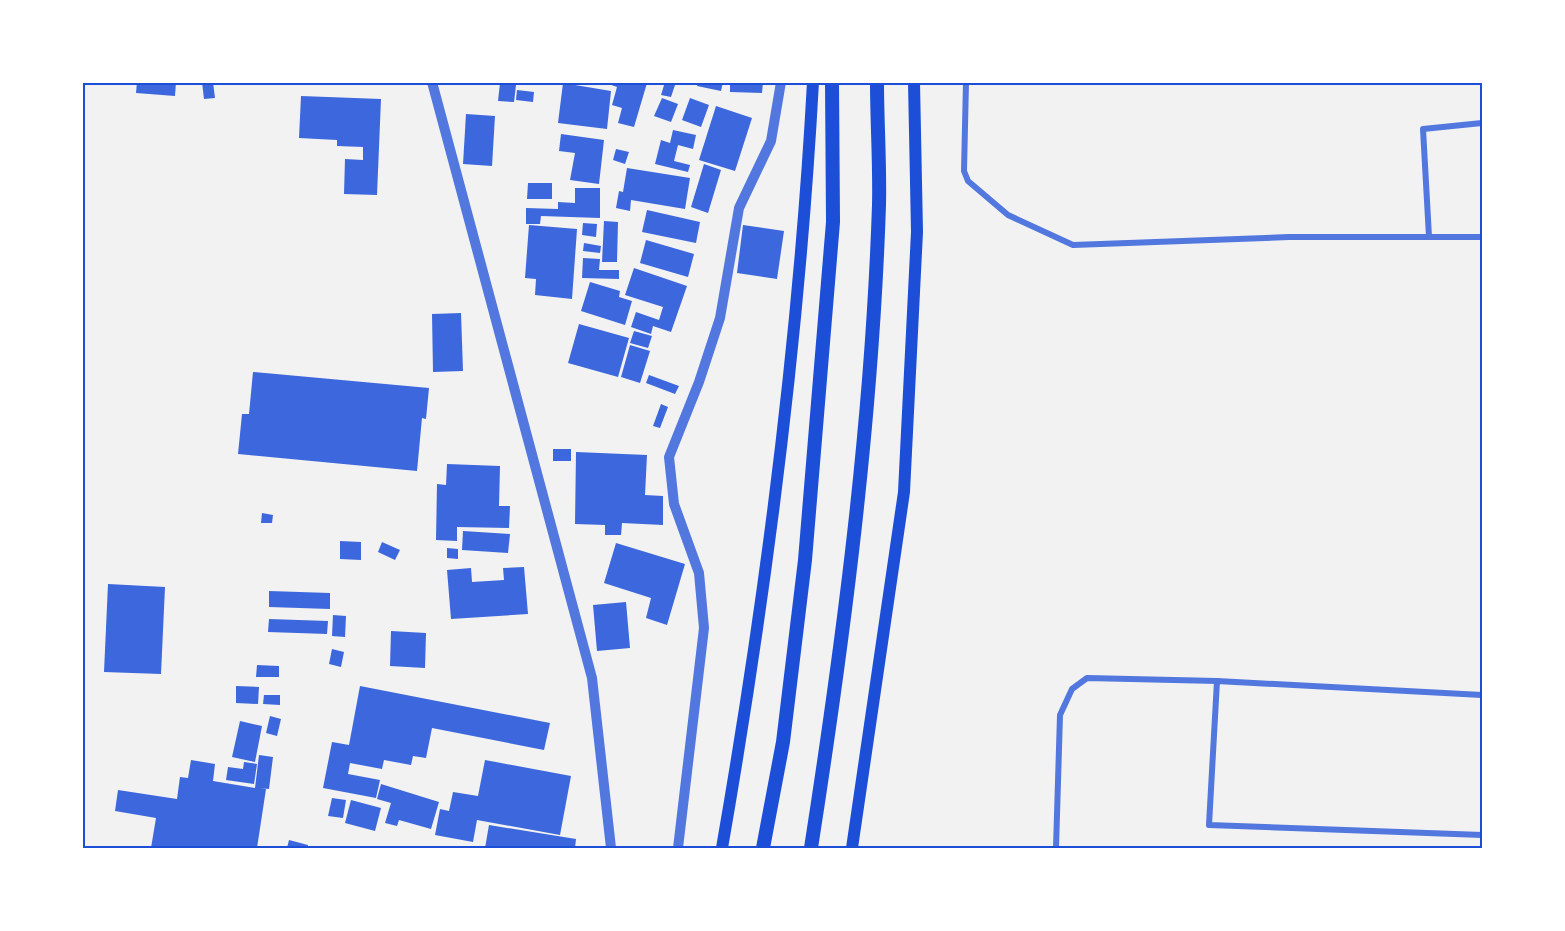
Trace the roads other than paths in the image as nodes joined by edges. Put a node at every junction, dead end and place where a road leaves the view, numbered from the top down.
1 (432, 82) edge
2 (782, 82) edge
3 (813, 82) edge
4 (832, 82) edge
5 (877, 82) edge
6 (914, 82) edge
7 (966, 82) edge
8 (1482, 123) edge
9 (1429, 237) junction
10 (1482, 237) edge
11 (1217, 681) junction
12 (1482, 695) edge
13 (1482, 835) edge
14 (610, 849) edge
15 (678, 849) edge
16 (722, 849) edge
17 (763, 849) edge
18 (811, 849) edge
19 (852, 849) edge
20 (1056, 849) edge

1 - 14 street
2 - 15 street
3 - 16 main road
4 - 17 main road
5 - 18 main road
6 - 19 main road
7 - 9 street
8 - 9 street
9 - 10 street
11 - 12 street
11 - 13 street
11 - 20 street

